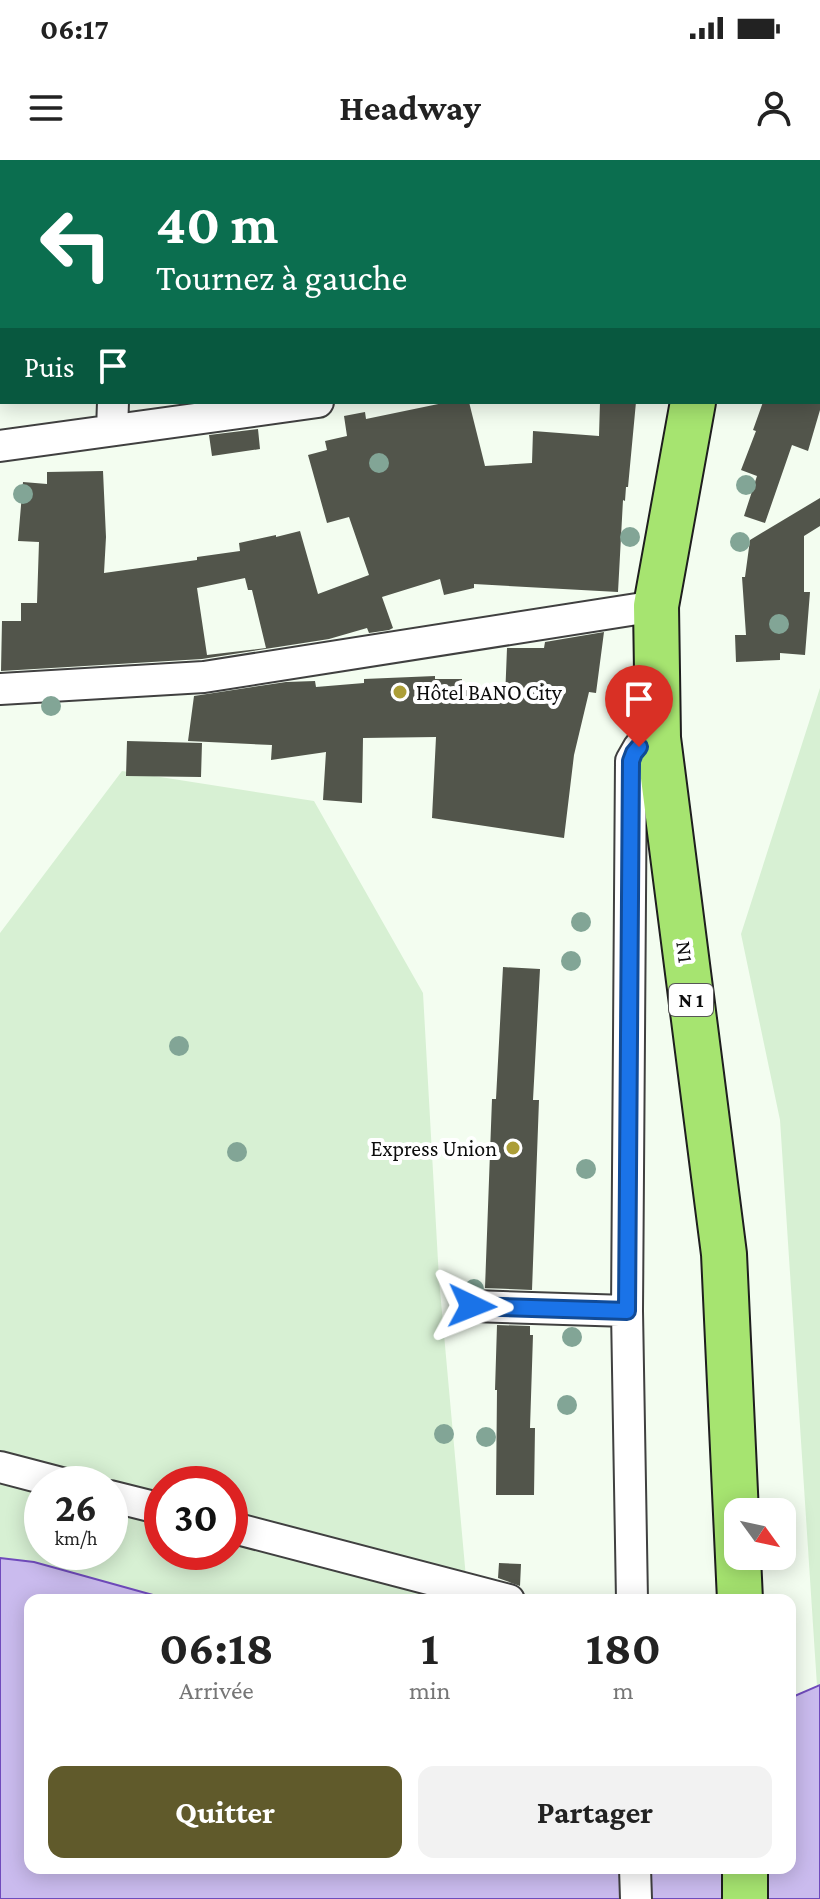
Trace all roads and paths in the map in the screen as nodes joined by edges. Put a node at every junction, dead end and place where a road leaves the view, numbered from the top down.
1 (289, 404) edge
2 (693, 404) edge
3 (113, 416) edge
4 (0, 446) edge
5 (656, 606) junction
6 (0, 689) edge
7 (658, 738) junction
8 (472, 1306) dead end
9 (627, 1311) junction
10 (0, 1467) edge
11 (24, 1473) edge
12 (248, 1532) edge
13 (486, 1594) edge
14 (632, 1594) edge
15 (740, 1594) edge
16 (635, 1874) edge
17 (745, 1874) edge
18 (636, 1899) edge
19 (745, 1899) edge

1 - 3 street
2 - 5 highway, N1 / N 1
3 - 4 street
5 - 6 street
5 - 7 highway, N1 / N 1
7 - 9 street
7 - 15 highway, N1 / N 1
8 - 9 street
9 - 14 street
10 - 11 street
12 - 13 street
16 - 18 street
17 - 19 highway

